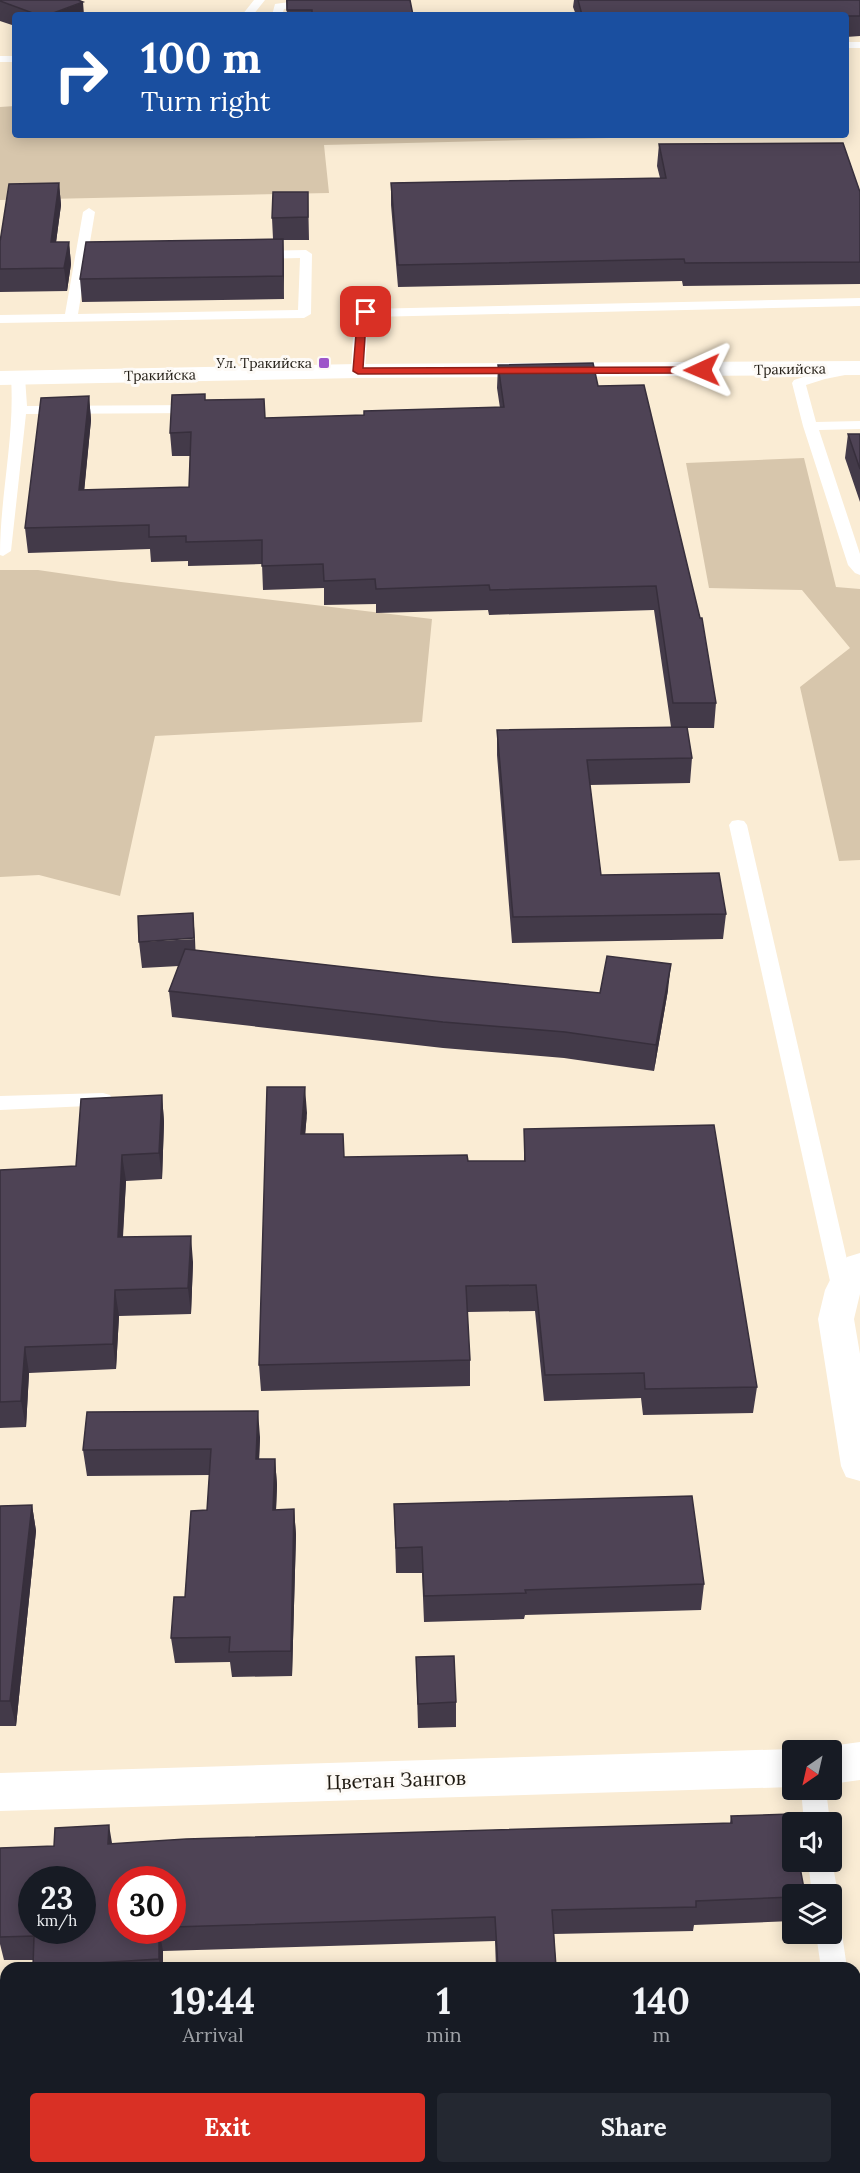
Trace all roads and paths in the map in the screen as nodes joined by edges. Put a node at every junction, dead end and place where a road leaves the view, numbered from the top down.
1 (260, 0) edge
2 (323, 2) edge
3 (250, 12) edge
4 (278, 12) edge
5 (89, 212) dead end
6 (250, 255) edge
7 (860, 302) edge
8 (71, 318) junction
9 (0, 319) edge
10 (860, 368) edge
11 (358, 371) junction
12 (9, 378) edge
13 (215, 409) edge
14 (20, 410) junction
15 (860, 425) edge
16 (810, 426) junction
17 (3, 551) dead end
18 (860, 570) edge
19 (738, 825) dead end
20 (103, 1100) edge
21 (0, 1103) edge
22 (851, 1278) edge
23 (860, 1466) edge
24 (860, 1761) edge
25 (842, 1763) edge
26 (782, 1768) edge
27 (0, 1792) edge
28 (830, 1944) edge
29 (833, 1962) edge

1 - 3 lane
2 - 4 lane
5 - 8 lane
6 - 8 lane
7 - 11 lane
8 - 9 lane
10 - 11 street, Тракийска
10 - 16 lane
11 - 12 street, Тракийска
12 - 14 lane
13 - 14 lane
14 - 17 lane
15 - 16 lane
16 - 18 lane
19 - 22 lane
20 - 21 lane
22 - 23 street
24 - 25 street
26 - 27 street, Цветан Зангов
28 - 29 lane

